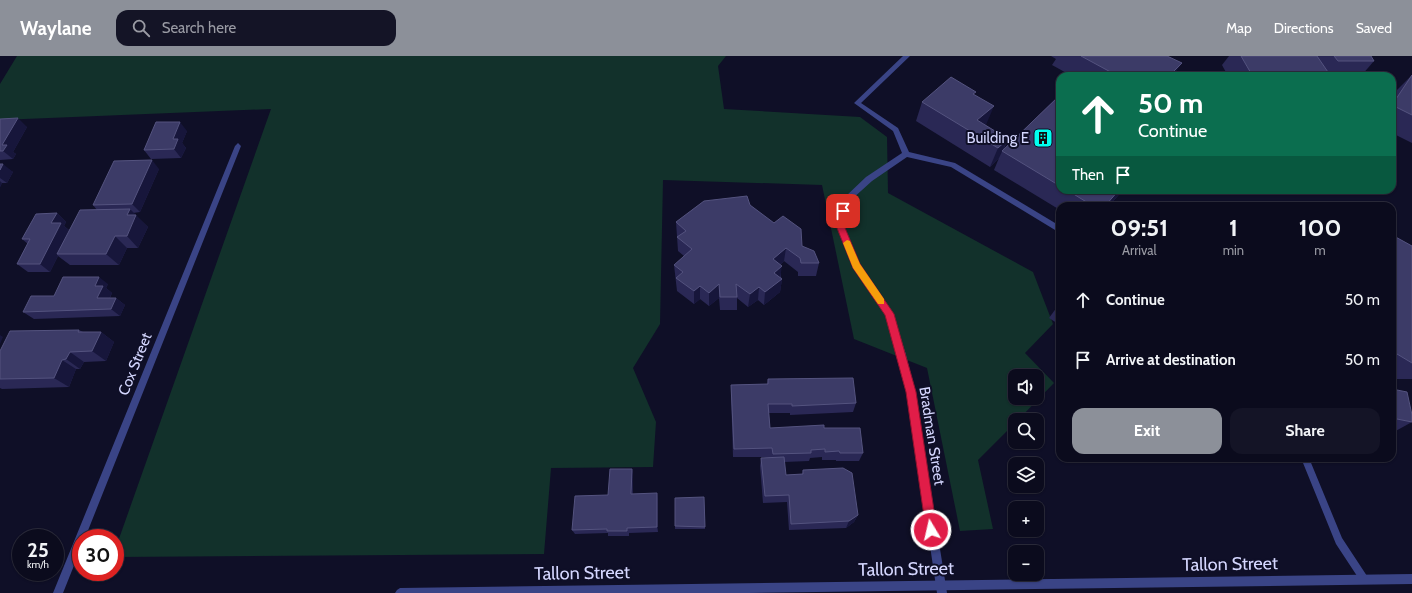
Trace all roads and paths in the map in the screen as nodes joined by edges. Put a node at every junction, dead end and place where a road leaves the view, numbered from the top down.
1 (907, 56) edge
2 (238, 146) dead end
3 (906, 154) junction
4 (1056, 228) edge
5 (1307, 462) edge
6 (1412, 578) edge
7 (1364, 579) junction
8 (941, 589) edge
9 (517, 592) edge
10 (58, 593) edge
11 (400, 593) edge

1 - 3 street
2 - 10 street, Cox Street
3 - 4 street
3 - 8 street, Bradman Street
5 - 7 street
6 - 7 street, Tallon Street
7 - 8 street, Tallon Street
8 - 9 street, Tallon Street
9 - 11 street, Tallon Street

